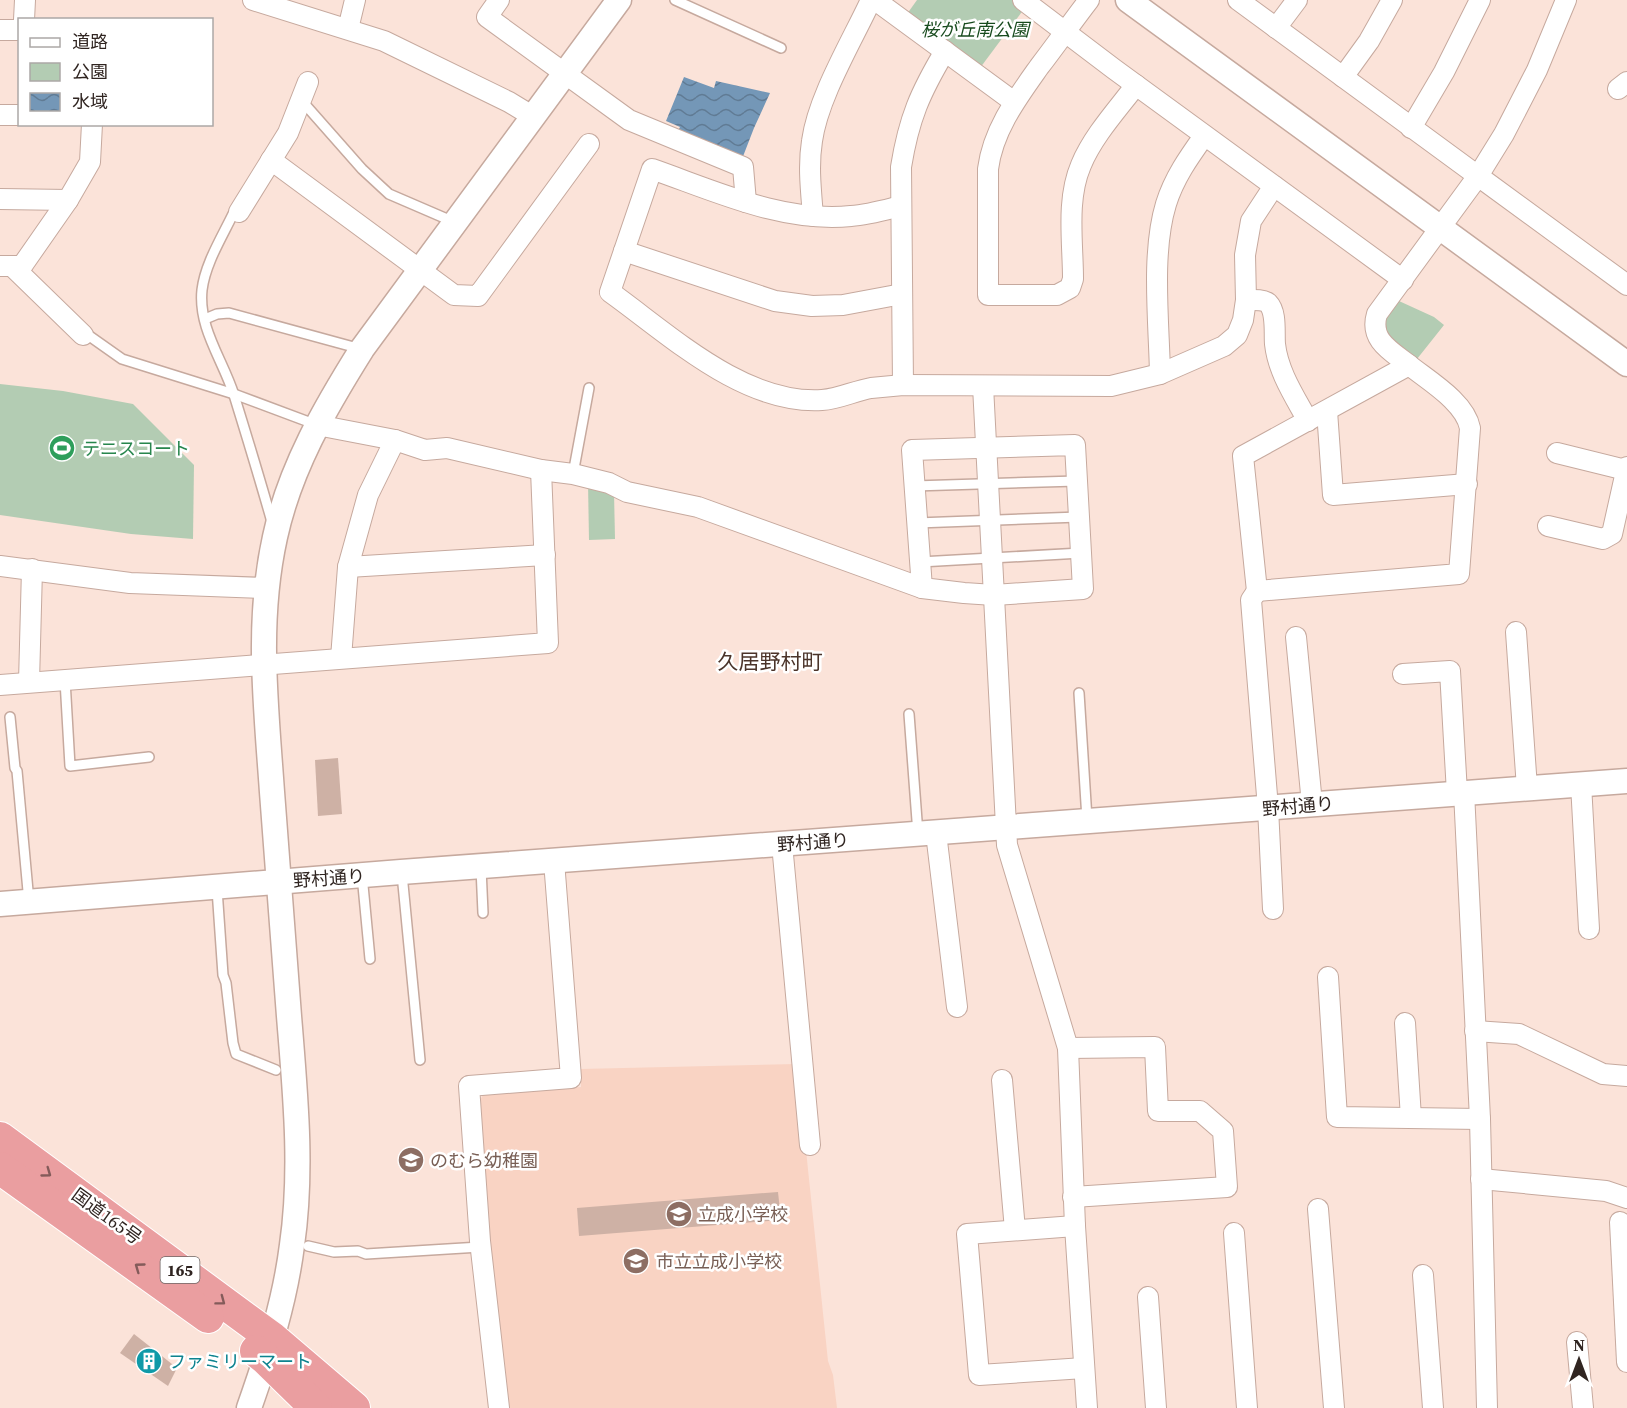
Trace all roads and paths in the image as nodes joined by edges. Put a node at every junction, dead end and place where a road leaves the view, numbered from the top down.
1 (25, 0) edge
2 (255, 0) edge
3 (355, 0) edge
4 (499, 0) edge
5 (619, 0) edge
6 (675, 0) edge
7 (873, 0) edge
8 (1023, 0) edge
9 (1089, 0) edge
10 (1128, 0) edge
11 (1238, 0) edge
12 (1297, 0) edge
13 (1392, 0) edge
14 (1480, 0) edge
15 (1566, 0) edge
16 (24, 18) edge
17 (1276, 28) junction
18 (348, 29) junction
19 (0, 30) edge
20 (18, 30) edge
21 (1065, 31) junction
22 (781, 48) dead end
23 (945, 51) junction
24 (565, 73) junction
25 (1343, 77) junction
26 (308, 82) dead end
27 (1136, 85) junction
28 (302, 101) junction
29 (1014, 102) junction
30 (0, 115) edge
31 (18, 115) edge
32 (532, 116) junction
33 (92, 126) edge
34 (1411, 128) junction
35 (1204, 135) junction
36 (589, 144) dead end
37 (271, 160) junction
38 (1478, 176) junction
39 (1274, 186) junction
40 (0, 199) edge
41 (68, 200) junction
42 (746, 202) junction
43 (901, 206) junction
44 (239, 212) joint
45 (813, 216) junction
46 (456, 223) junction
47 (1440, 229) junction
48 (624, 251) junction
49 (6, 266) edge
50 (420, 271) junction
51 (1403, 280) junction
52 (1627, 285) edge
53 (902, 294) junction
54 (1245, 300) junction
55 (205, 319) junction
56 (83, 335) joint
57 (362, 349) junction
58 (1627, 364) edge
59 (1409, 365) junction
60 (1160, 374) junction
61 (903, 385) junction
62 (983, 386) junction
63 (590, 388) dead end
64 (234, 394) junction
65 (1327, 411) junction
66 (1308, 421) junction
67 (317, 425) junction
68 (395, 440) junction
69 (987, 447) junction
70 (1557, 453) dead end
71 (1627, 469) edge
72 (541, 470) junction
73 (573, 474) junction
74 (1077, 481) junction
75 (988, 484) junction
76 (1467, 484) junction
77 (914, 486) junction
78 (1079, 517) junction
79 (990, 520) junction
80 (917, 523) junction
81 (1548, 526) dead end
82 (275, 536) junction
83 (1081, 553) junction
84 (545, 555) junction
85 (992, 558) junction
86 (920, 562) junction
87 (0, 566) edge
88 (348, 567) junction
89 (32, 569) junction
90 (266, 588) junction
91 (922, 588) junction
92 (1257, 591) junction
93 (994, 604) junction
94 (1516, 632) dead end
95 (1296, 637) dead end
96 (340, 658) junction
97 (263, 665) junction
98 (1403, 674) dead end
99 (64, 680) junction
100 (29, 682) junction
101 (0, 685) edge
102 (1079, 693) dead end
103 (909, 714) dead end
104 (10, 717) dead end
105 (149, 757) dead end
106 (1627, 781) edge
107 (1581, 784) junction
108 (1527, 788) junction
109 (1461, 793) junction
110 (1312, 804) junction
111 (1268, 808) junction
112 (1087, 821) junction
113 (1006, 828) junction
114 (927, 833) junction
115 (782, 844) junction
116 (554, 861) junction
117 (481, 866) junction
118 (402, 872) junction
119 (362, 875) junction
120 (279, 882) junction
121 (217, 886) junction
122 (29, 902) junction
123 (0, 904) edge
124 (1273, 909) dead end
125 (483, 913) dead end
126 (1588, 929) dead end
127 (370, 959) dead end
128 (1328, 977) dead end
129 (957, 1007) dead end
130 (1405, 1023) dead end
131 (1475, 1030) junction
132 (1068, 1048) junction
133 (420, 1060) dead end
134 (276, 1070) dead end
135 (1627, 1076) edge
136 (1002, 1080) dead end
137 (1411, 1118) junction
138 (1480, 1119) junction
139 (0, 1138) edge
140 (810, 1146) dead end
141 (0, 1168) edge
142 (1481, 1179) junction
143 (1073, 1197) junction
144 (1627, 1198) edge
145 (1318, 1209) dead end
146 (1620, 1222) dead end
147 (1075, 1226) junction
148 (1015, 1230) junction
149 (1234, 1233) dead end
150 (308, 1246) dead end
151 (480, 1247) junction
152 (1423, 1275) dead end
153 (1148, 1297) dead end
154 (1578, 1342) dead end
155 (269, 1349) junction
156 (1627, 1362) edge
157 (1084, 1368) junction
158 (249, 1408) edge
159 (316, 1408) edge
160 (354, 1408) edge
161 (499, 1408) edge
162 (1087, 1408) edge
163 (1156, 1408) edge
164 (1247, 1408) edge
165 (1334, 1408) edge
166 (1433, 1408) edge
167 (1487, 1408) edge
168 (1583, 1408) edge

1 - 16 street
2 - 18 street
3 - 18 street
4 - 24 street
5 - 24 street
6 - 22 lane
7 - 23 street
7 - 45 street
8 - 21 street
9 - 21 street
10 - 47 street
11 - 17 street
12 - 17 street
13 - 25 street
14 - 34 street
15 - 38 street
17 - 25 street
18 - 32 street
19 - 20 street
21 - 27 street
21 - 29 street
23 - 29 street
23 - 43 street
24 - 32 street
24 - 42 street
25 - 34 street
26 - 28 street
27 - 29 street
27 - 35 street
28 - 37 street
28 - 46 lane
30 - 31 street
32 - 46 street
33 - 41 street
34 - 38 street
35 - 39 street
35 - 60 street
36 - 50 street
37 - 44 street
37 - 50 street
38 - 47 street
38 - 52 street
39 - 51 street
39 - 54 street
40 - 41 street
41 - 49 street
42 - 45 street
42 - 48 street
43 - 45 street
43 - 53 street
44 - 55 lane
46 - 50 street
47 - 51 street
47 - 58 street
48 - 53 street
48 - 61 street
49 - 56 street
50 - 57 street
51 - 59 street
53 - 61 street
54 - 60 street
54 - 66 street
55 - 57 lane
55 - 64 lane
56 - 64 lane
57 - 67 street
59 - 65 street
59 - 76 street
60 - 62 street
61 - 62 street
62 - 69 street
63 - 73 lane
64 - 67 lane
64 - 82 lane
65 - 66 street
65 - 76 street
66 - 92 street
67 - 68 street
67 - 82 street
68 - 72 street
68 - 88 street
69 - 74 street
69 - 75 street
69 - 77 street
70 - 71 street
71 - 81 street
72 - 73 street
72 - 84 street
73 - 91 street
74 - 75 lane
74 - 78 street
75 - 77 lane
75 - 79 street
76 - 92 street
77 - 80 street
78 - 79 lane
78 - 83 street
79 - 80 lane
79 - 85 street
80 - 86 street
82 - 90 street
83 - 85 lane
83 - 93 street
84 - 88 street
84 - 96 street
85 - 86 lane
85 - 93 street
86 - 91 street
87 - 89 street
88 - 96 street
89 - 90 street
89 - 100 street
90 - 97 street
91 - 93 street
92 - 111 street
93 - 113 street
94 - 108 street
95 - 110 street
96 - 97 street
97 - 99 street
97 - 120 street
98 - 109 street
99 - 100 street
99 - 105 lane
100 - 101 street
102 - 112 lane
103 - 114 lane
104 - 122 lane
106 - 107 street, 野村通り
107 - 108 street, 野村通り
107 - 126 street
108 - 109 street, 野村通り
109 - 110 street, 野村通り
109 - 131 street
110 - 111 street, 野村通り
111 - 112 street, 野村通り
111 - 124 street
112 - 113 street, 野村通り
113 - 114 street, 野村通り
113 - 132 street
114 - 115 street, 野村通り
114 - 129 street
115 - 116 street, 野村通り
115 - 140 street
116 - 117 street, 野村通り
116 - 151 street
117 - 118 street, 野村通り
117 - 125 lane
118 - 119 street, 野村通り
118 - 133 lane
119 - 120 street, 野村通り
119 - 127 lane
120 - 121 street, 野村通り
120 - 155 street
121 - 122 street, 野村通り
121 - 134 lane
122 - 123 street, 野村通り
128 - 137 street
130 - 137 street
131 - 135 street
131 - 138 street
132 - 143 street
132 - 143 street
136 - 148 street
137 - 138 street
138 - 142 street
139 -> 155 highway, 国道165号 / 165
155 -> 141 highway, 国道165号 / 165
142 - 144 street
142 - 167 street
143 - 147 street
145 - 165 street
146 - 156 street
147 - 148 street
147 - 157 street
148 - 157 street
149 - 164 street
150 - 151 lane
151 - 161 street
152 - 166 street
153 - 163 street
154 - 168 street
155 - 158 street
155 - 159 highway, 国道165号 / 165
155 - 160 highway, 国道165号 / 165
157 - 162 street

